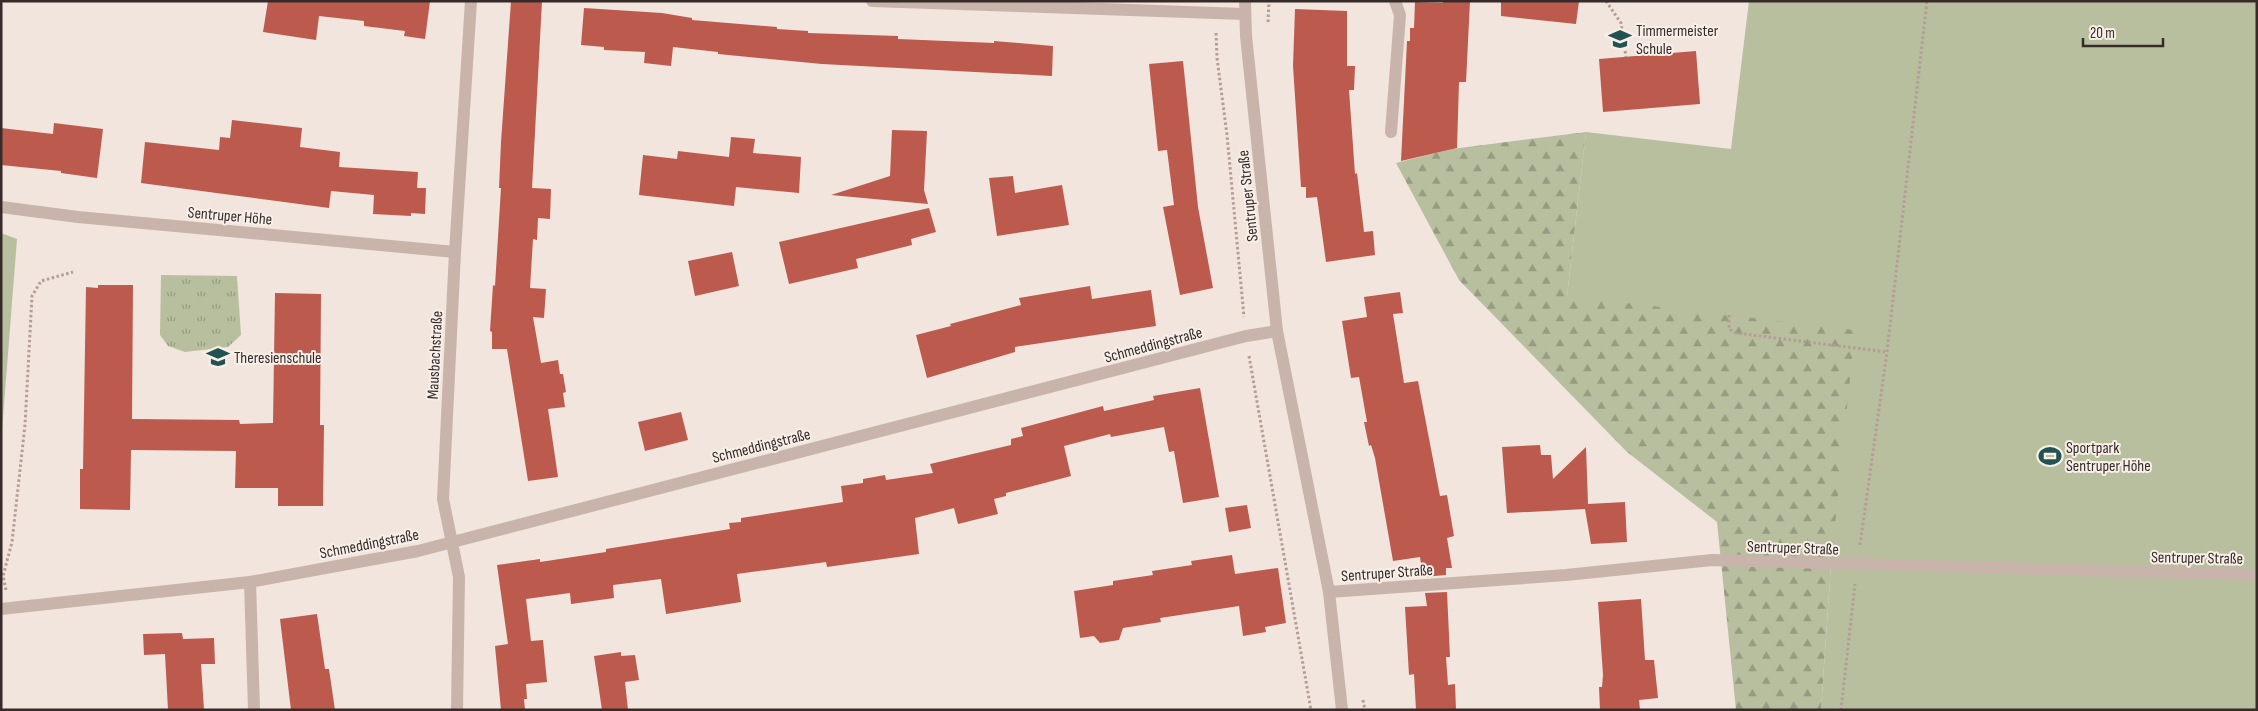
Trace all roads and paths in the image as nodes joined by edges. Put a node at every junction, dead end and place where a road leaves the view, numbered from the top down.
1 (471, 1) edge
2 (872, 1) edge
3 (1269, 1) edge
4 (1395, 1) edge
5 (1606, 1) edge
6 (1927, 1) edge
7 (1245, 8) edge
8 (1267, 30) dead end
9 (1626, 57) dead end
10 (1391, 132) dead end
11 (1, 208) edge
12 (455, 252) junction
13 (73, 272) dead end
14 (1730, 315) dead end
15 (1277, 331) junction
16 (1887, 352) junction
17 (453, 543) junction
18 (1858, 565) junction
19 (2257, 575) edge
20 (250, 582) junction
21 (1329, 592) junction
22 (5, 608) edge
23 (1362, 692) dead end
24 (254, 710) edge
25 (457, 710) edge
26 (1342, 710) edge
27 (1365, 710) edge
28 (1840, 710) edge

1 - 12 street, Mausbachstraße
2 - 7 street
3 - 8 path
4 - 10 street
5 - 9 path
6 - 16 path
7 - 15 street, Sentruper Straße
11 - 12 street, Sentruper Höhe
12 - 17 street, Mausbachstraße
13 - 22 path
14 - 16 path
15 - 17 street, Schmeddingstraße
15 - 21 street, Sentruper Straße
16 - 18 path
17 - 20 street, Schmeddingstraße
17 - 25 street, Mausbachstraße
18 - 19 street, Sentruper Straße
18 - 21 street, Sentruper Straße
18 - 28 path
20 - 22 street, Schmeddingstraße
20 - 24 street
21 - 26 street, Sentruper Straße
23 - 27 path

